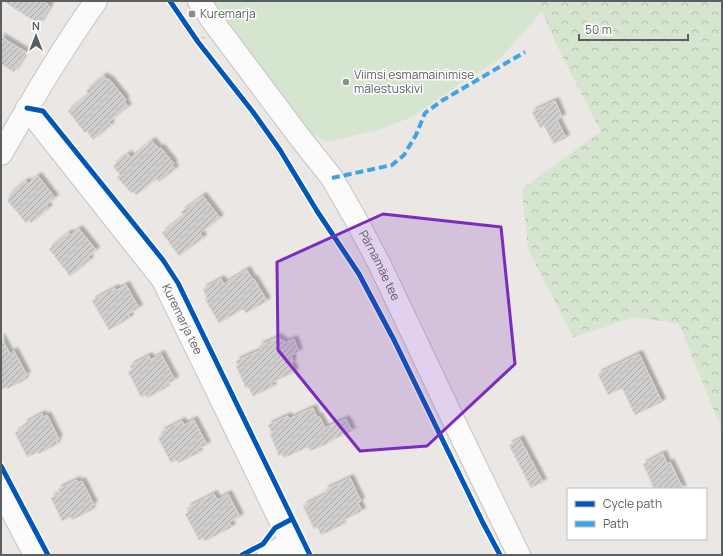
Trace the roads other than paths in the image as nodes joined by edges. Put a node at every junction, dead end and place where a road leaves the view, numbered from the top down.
1 (96, 1) edge
2 (199, 1) edge
3 (27, 108) junction
4 (1, 154) edge
5 (1, 490) edge
6 (294, 549) edge
7 (35, 555) edge
8 (268, 555) edge
9 (519, 555) edge

1 - 3 street
2 - 9 street, Pärnamäe tee
3 - 4 street
3 - 6 street, Kuremarja tee
5 - 7 street
6 - 8 street

